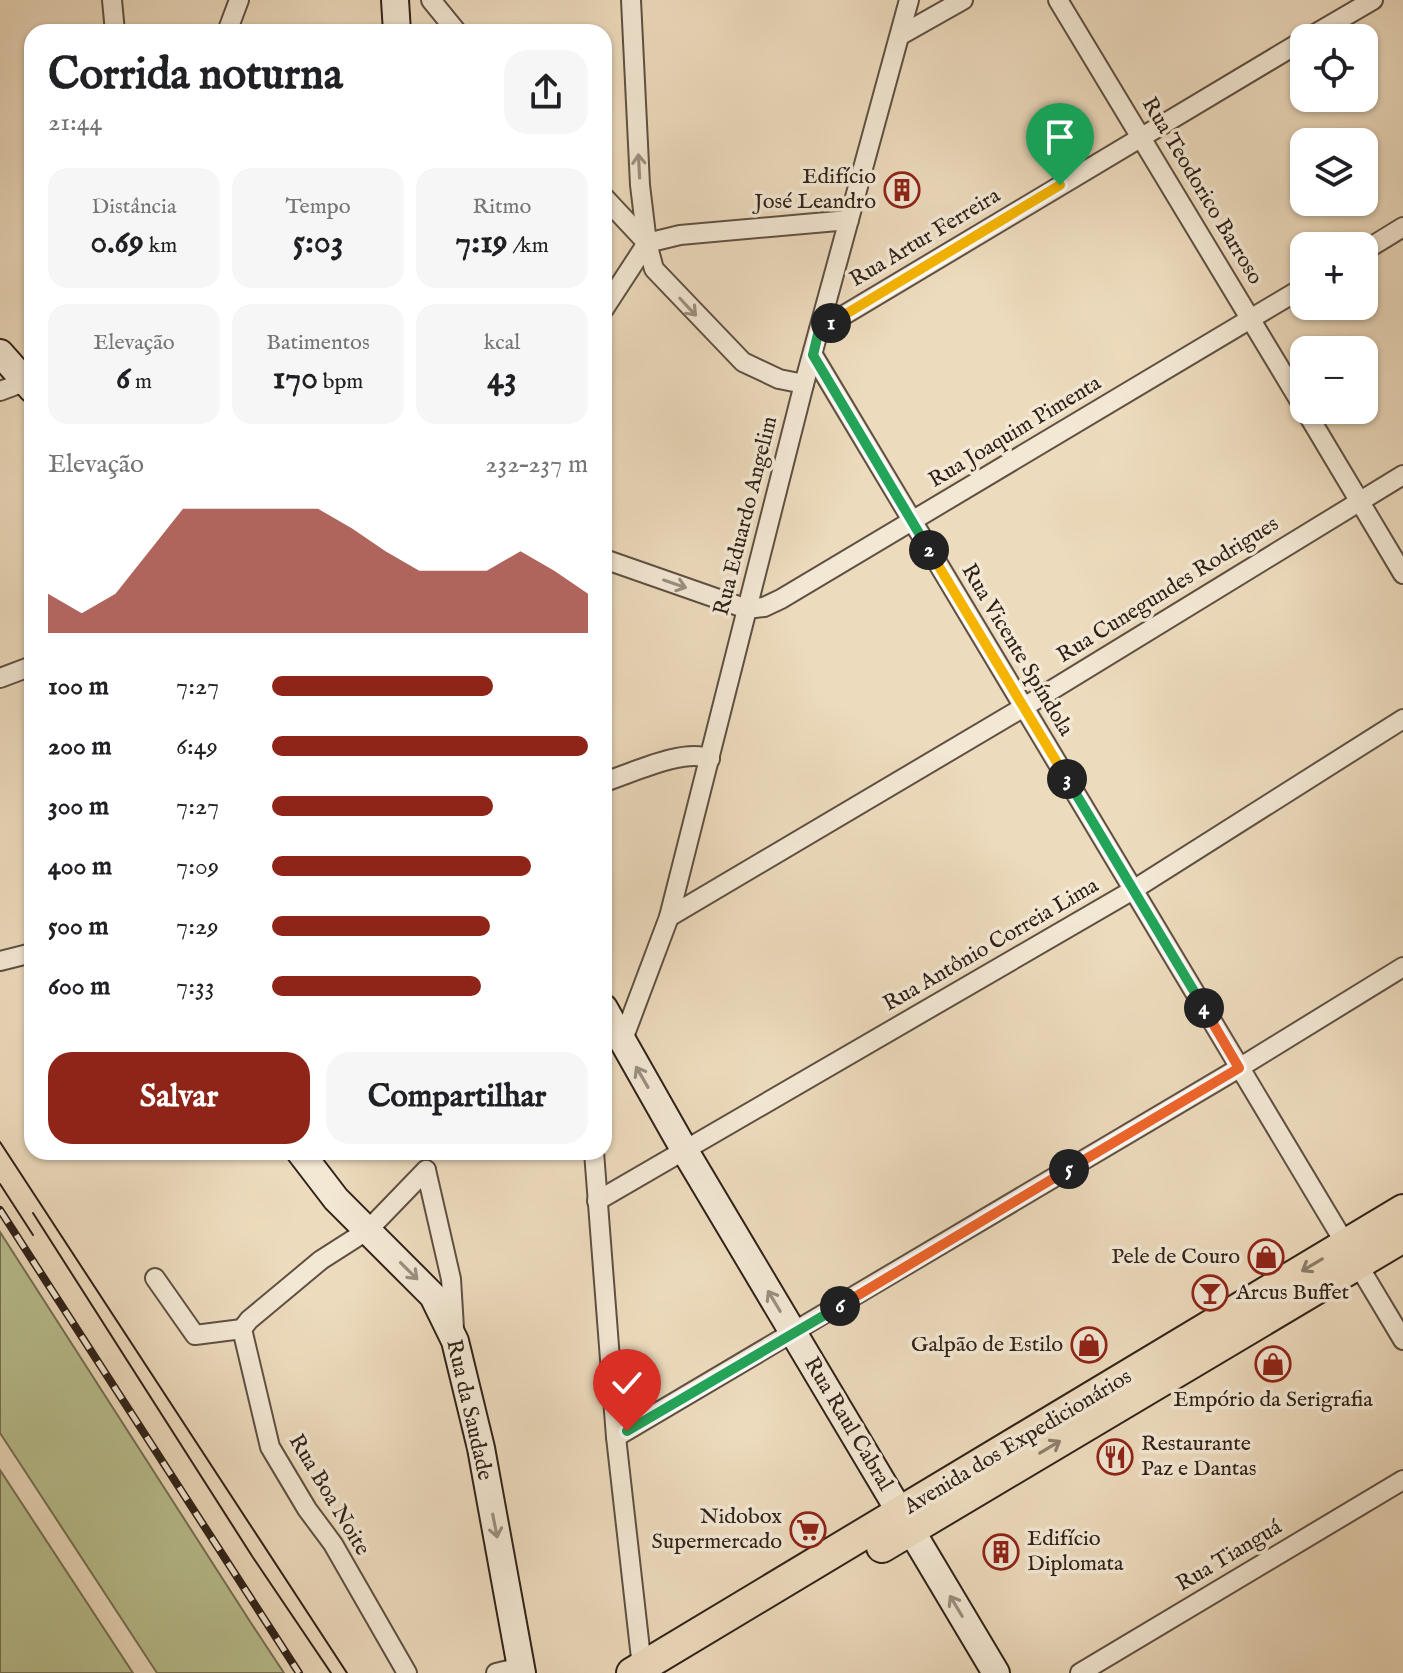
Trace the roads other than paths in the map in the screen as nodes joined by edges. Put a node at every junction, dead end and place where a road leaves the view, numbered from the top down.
1 (112, 0) edge
2 (239, 0) edge
3 (395, 0) edge
4 (431, 0) edge
5 (631, 0) edge
6 (909, 0) edge
7 (963, 0) edge
8 (1058, 0) edge
9 (1373, 0) edge
10 (114, 24) edge
11 (230, 24) edge
12 (396, 24) edge
13 (450, 24) edge
14 (1332, 24) edge
15 (901, 35) junction
16 (1290, 48) edge
17 (1140, 137) junction
18 (612, 206) edge
19 (849, 220) junction
20 (1403, 227) edge
21 (1378, 242) edge
22 (647, 243) junction
23 (1290, 296) edge
24 (612, 297) edge
25 (1252, 319) junction
26 (819, 330) junction
27 (0, 353) edge
28 (813, 355) junction
29 (24, 377) edge
30 (804, 384) junction
31 (1290, 384) edge
32 (24, 385) edge
33 (0, 391) edge
34 (1314, 424) edge
35 (1403, 475) edge
36 (1359, 501) junction
37 (912, 521) junction
38 (612, 562) edge
39 (1403, 574) edge
40 (747, 609) junction
41 (24, 669) edge
42 (0, 678) edge
43 (1024, 707) junction
44 (1403, 719) edge
45 (710, 759) junction
46 (612, 779) edge
47 (1133, 890) junction
48 (669, 917) junction
49 (24, 955) edge
50 (0, 961) edge
51 (1403, 967) edge
52 (612, 1025) edge
53 (622, 1042) junction
54 (1239, 1068) junction
55 (685, 1151) junction
56 (306, 1160) edge
57 (594, 1160) edge
58 (597, 1201) junction
59 (1403, 1210) edge
60 (368, 1230) junction
61 (1403, 1237) edge
62 (1351, 1255) junction
63 (155, 1278) dead end
64 (242, 1329) junction
65 (793, 1333) junction
66 (1403, 1340) edge
67 (455, 1341) junction
68 (616, 1437) junction
69 (1403, 1480) edge
70 (906, 1521) junction
71 (513, 1671) edge
72 (640, 1671) edge
73 (407, 1673) edge
74 (673, 1673) edge
75 (996, 1673) edge
76 (1080, 1673) edge

1 - 10 street
2 - 11 street
3 - 12 main road
4 - 13 street
22 -> 5 street
6 - 15 street, Rua Eduardo Angelim
7 - 15 street
8 - 17 street, Rua Teodorico Barroso
9 - 14 street, Rua Artur Ferreira
15 - 19 street, Rua Eduardo Angelim
16 - 17 street, Rua Artur Ferreira
17 - 25 street, Rua Teodorico Barroso
17 - 26 street, Rua Artur Ferreira
18 - 22 street
19 - 22 street
19 - 26 street, Rua Eduardo Angelim
20 - 21 street
22 - 24 street
22 -> 30 street
23 - 25 street, Rua Joaquim Pimenta
25 - 31 street, Rua Teodorico Barroso
25 - 37 street, Rua Joaquim Pimenta
26 - 28 street, Rua Eduardo Angelim
27 - 29 main road
28 - 30 street, Rua Eduardo Angelim
28 - 37 street, Rua Vicente Spíndola
30 - 40 street, Rua Eduardo Angelim
32 - 33 street
34 - 36 street, Rua Teodorico Barroso
35 - 36 street, Rua Cunegundes Rodrigues
36 - 39 street, Rua Teodorico Barroso
36 - 43 street, Rua Cunegundes Rodrigues
37 - 40 street, Rua Joaquim Pimenta
37 - 43 street, Rua Vicente Spíndola
38 -> 40 street
40 - 45 street, Rua Eduardo Angelim
41 - 42 street
43 - 47 street, Rua Vicente Spíndola
43 - 48 street, Rua Cunegundes Rodrigues
44 - 47 street, Rua Antônio Correia Lima
45 - 46 street
45 - 48 street, Rua Eduardo Angelim
47 - 54 street, Rua Vicente Spíndola
47 - 55 street, Rua Antônio Correia Lima
48 - 53 street, Rua Eduardo Angelim
49 - 50 street
51 - 54 street
52 - 53 main road, Rua Raul Cabral
55 -> 53 main road, Rua Raul Cabral
54 - 62 street, Rua Vicente Spíndola
54 - 65 street
55 - 58 street, Rua Antônio Correia Lima
65 -> 55 main road, Rua Raul Cabral
56 - 60 main road, Rua da Saudade
57 - 58 street
58 - 68 street
59 - 62 main road, Avenida dos Expedicionários
60 - 64 street
60 -> 67 main road, Rua da Saudade
60 - 67 street
61 - 62 main road, Avenida dos Expedicionários
62 - 66 street, Rua Vicente Spíndola
62 - 70 main road, Avenida dos Expedicionários
63 - 64 street
64 - 73 street, Rua Boa Noite
65 - 68 street
65 - 70 main road, Rua Raul Cabral
67 -> 71 main road, Rua da Saudade
68 - 72 street
69 - 76 street, Rua Tianguá
70 - 72 main road, Avenida dos Expedicionários
70 - 74 main road, Avenida dos Expedicionários
75 -> 70 main road, Rua Raul Cabral

